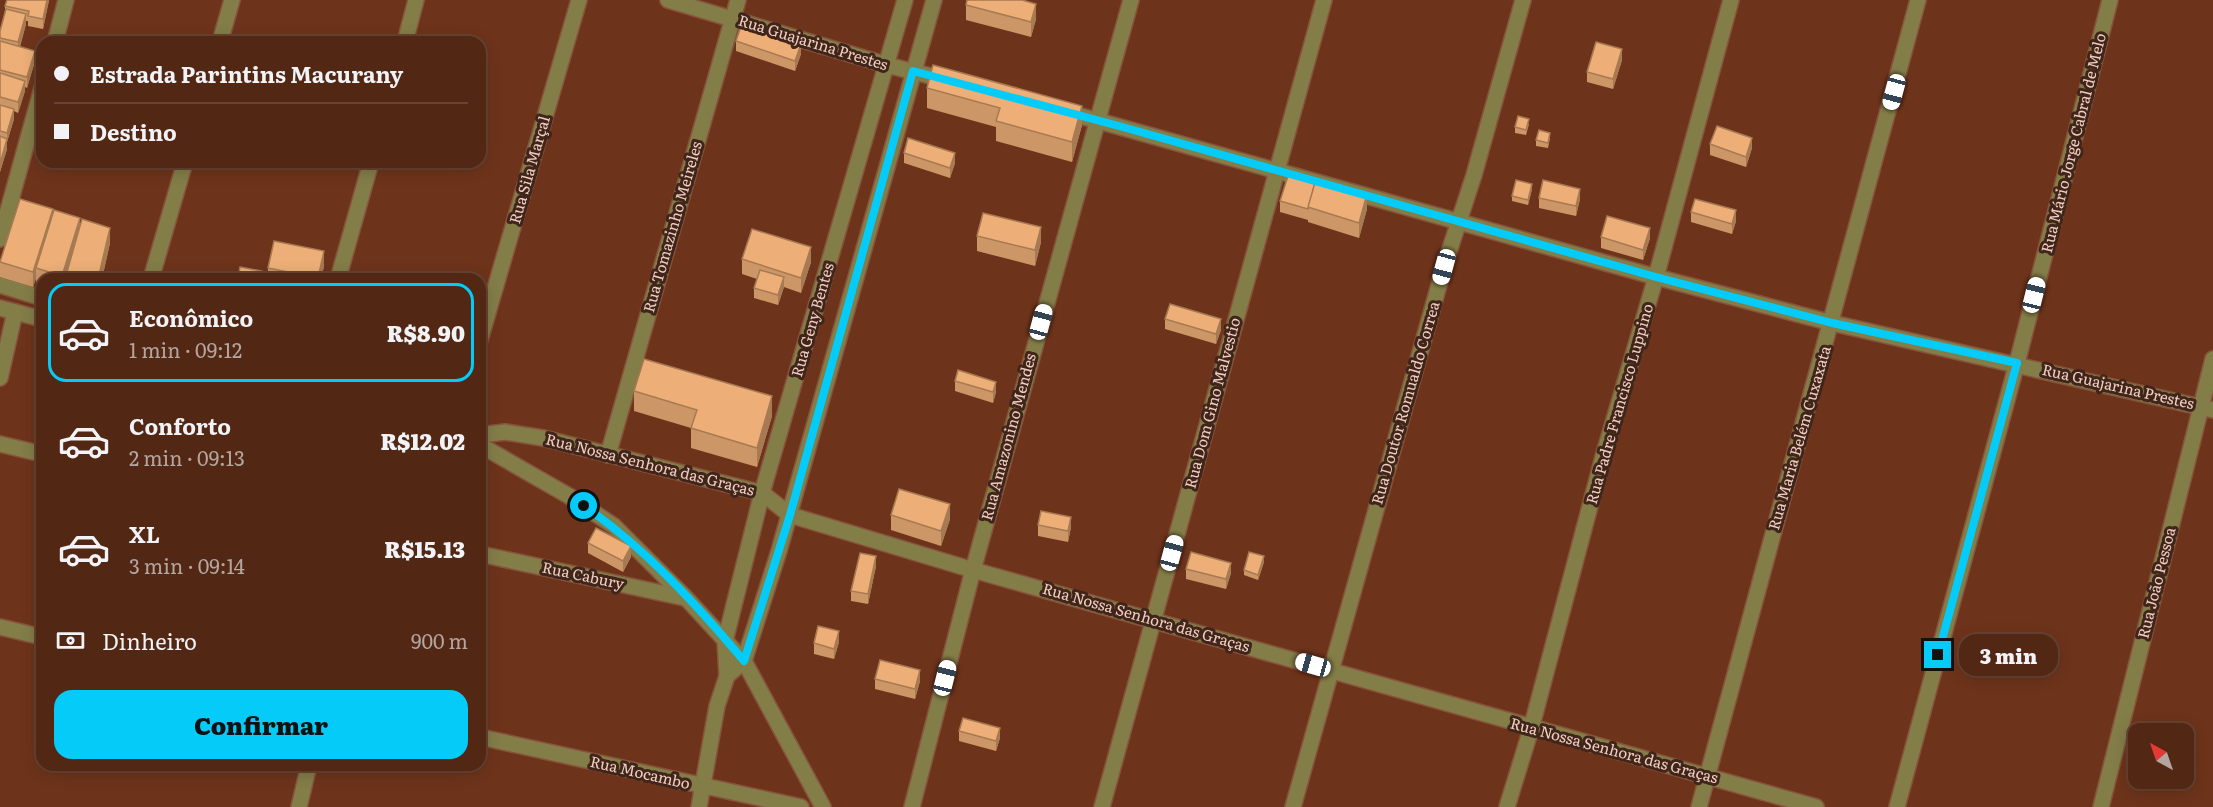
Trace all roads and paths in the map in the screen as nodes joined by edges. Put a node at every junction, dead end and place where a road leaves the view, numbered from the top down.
1 (66, 0) edge
2 (232, 0) edge
3 (416, 0) edge
4 (579, 0) edge
5 (668, 0) edge
6 (738, 0) edge
7 (905, 0) edge
8 (934, 0) edge
9 (1131, 0) edge
10 (1324, 0) edge
11 (1523, 0) edge
12 (1731, 0) edge
13 (1918, 0) edge
14 (2110, 0) edge
15 (733, 18) junction
16 (57, 36) edge
17 (222, 36) edge
18 (407, 36) edge
19 (887, 65) junction
20 (913, 71) junction
21 (970, 86) edge
22 (1050, 108) edge
23 (36, 110) edge
24 (1096, 120) junction
25 (183, 168) edge
26 (369, 168) edge
27 (1276, 170) junction
28 (1459, 222) junction
29 (0, 239) edge
30 (153, 273) edge
31 (340, 273) edge
32 (1656, 277) junction
33 (0, 285) edge
34 (36, 296) edge
35 (8, 310) edge
36 (36, 317) edge
37 (486, 319) edge
38 (1832, 323) junction
39 (2213, 359) edge
40 (2017, 363) junction
41 (0, 378) edge
42 (2207, 408) edge
43 (486, 434) edge
44 (0, 444) edge
45 (486, 448) edge
46 (36, 453) edge
47 (608, 455) junction
48 (762, 493) junction
49 (790, 515) junction
50 (486, 555) edge
51 (973, 570) junction
52 (686, 598) junction
53 (1154, 619) junction
54 (0, 627) edge
55 (36, 636) edge
56 (725, 642) junction
57 (744, 661) junction
58 (1331, 671) junction
59 (727, 676) junction
60 (1531, 729) junction
61 (486, 738) edge
62 (308, 771) edge
63 (1708, 777) junction
64 (704, 787) junction
65 (299, 807) edge
66 (699, 807) edge
67 (801, 807) edge
68 (823, 807) edge
69 (912, 807) edge
70 (1102, 807) edge
71 (1293, 807) edge
72 (1508, 807) edge
73 (1699, 807) edge
74 (1816, 807) edge
75 (1897, 807) edge
76 (2101, 807) edge

1 - 16 street
2 - 17 street
3 - 18 street
4 - 37 street, Rua Sila Marçal
5 - 15 street, Rua Guajarina Prestes
6 - 15 street, Rua Tomazinho Meireles
7 - 19 street, Rua Geny Bentes
8 - 20 street, Rua Geny Bentes
9 - 24 street, Rua Amazonino Mendes
10 - 27 street, Rua Dom Gino Malvestio
11 - 28 street, Rua Doutor Romualdo Correa
12 - 32 street, Rua Padre Francisco Luppino
13 - 38 street, Rua Maria Belém Cuxaxata
14 - 40 street, Rua Mário Jorge Cabral de Melo
15 - 19 street, Rua Guajarina Prestes
15 - 47 street, Rua Tomazinho Meireles
19 - 20 street, Rua Guajarina Prestes
19 - 48 street, Rua Geny Bentes
20 - 21 street, Rua Guajarina Prestes
20 - 49 street, Rua Geny Bentes
22 - 24 street, Rua Guajarina Prestes
23 - 29 street
24 - 27 street, Rua Guajarina Prestes
24 - 51 street, Rua Amazonino Mendes
25 - 30 street
26 - 31 street
27 - 28 street, Rua Guajarina Prestes
27 - 53 street, Rua Dom Gino Malvestio
28 - 32 street, Rua Guajarina Prestes
28 - 58 street, Rua Doutor Romualdo Correa
32 - 38 street, Rua Guajarina Prestes
32 - 60 street, Rua Padre Francisco Luppino
33 - 34 street
35 - 36 street
35 - 41 street
38 - 40 street, Rua Guajarina Prestes
38 - 63 street, Rua Maria Belém Cuxaxata
39 - 42 street, Rua João Pessoa
40 - 42 street, Rua Guajarina Prestes
40 - 75 street, Rua Mário Jorge Cabral de Melo
42 - 76 street, Rua João Pessoa
43 - 47 street, Rua Nossa Senhora das Graças
44 - 46 street
45 - 52 street
47 - 48 street, Rua Nossa Senhora das Graças
48 - 49 street, Rua Nossa Senhora das Graças
48 - 56 street, Rua Geny Bentes
49 - 51 street, Rua Nossa Senhora das Graças
49 - 57 street, Rua Geny Bentes
50 - 52 street, Rua Cabury
51 - 53 street, Rua Nossa Senhora das Graças
51 - 69 street, Rua Amazonino Mendes
52 - 56 street
53 - 58 street, Rua Nossa Senhora das Graças
53 - 70 street, Rua Dom Gino Malvestio
54 - 55 street
56 - 57 street
56 - 59 street, Rua Geny Bentes
57 - 59 street
57 - 68 street
58 - 60 street, Rua Nossa Senhora das Graças
58 - 71 street, Rua Doutor Romualdo Correa
59 - 64 street
60 - 63 street, Rua Nossa Senhora das Graças
60 - 72 street, Rua Padre Francisco Luppino
61 - 64 street, Rua Mocambo
62 - 65 street
63 - 73 street, Rua Maria Belém Cuxaxata
63 - 74 street, Rua Nossa Senhora das Graças
64 - 66 street
64 - 67 street, Rua Mocambo

